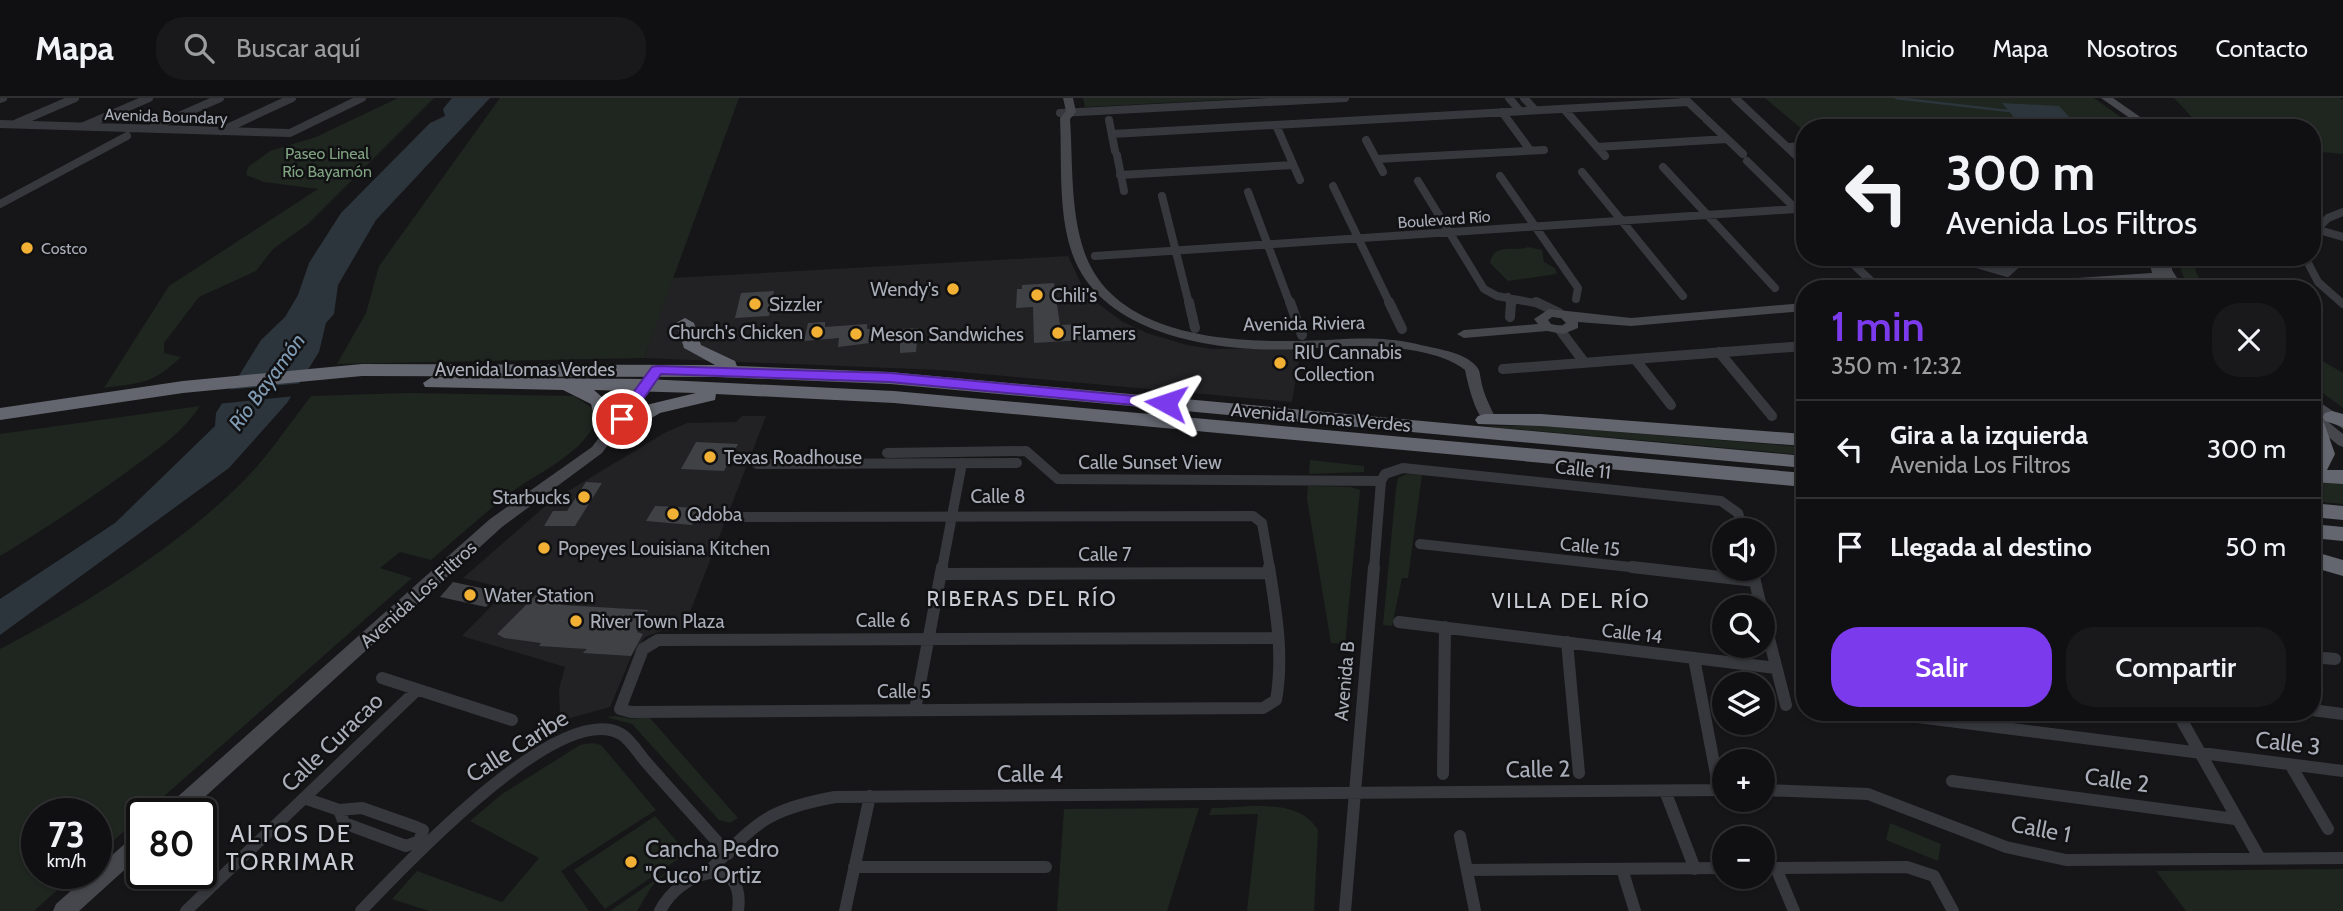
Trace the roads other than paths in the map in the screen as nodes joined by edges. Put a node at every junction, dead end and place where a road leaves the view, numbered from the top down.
1 (75, 98) edge
2 (149, 98) edge
3 (220, 98) edge
4 (292, 98) edge
5 (362, 98) edge
6 (1057, 98) edge
7 (1068, 98) edge
8 (1345, 98) edge
9 (1509, 98) edge
10 (1515, 98) edge
11 (1524, 98) edge
12 (1735, 98) edge
13 (1745, 98) edge
14 (2106, 98) edge
15 (2115, 98) edge
16 (1289, 99) edge
17 (1686, 100) edge
18 (1564, 109) junction
19 (1527, 111) junction
20 (1502, 112) junction
21 (1065, 114) junction
22 (2138, 119) edge
23 (2147, 119) edge
24 (1109, 120) dead end
25 (1356, 120) junction
26 (0, 124) edge
27 (13, 125) junction
28 (1276, 125) junction
29 (81, 127) junction
30 (149, 130) junction
31 (218, 132) junction
32 (1112, 134) junction
33 (127, 136) dead end
34 (1727, 139) junction
35 (1796, 143) edge
36 (1789, 146) junction
37 (1597, 147) junction
38 (1796, 148) edge
39 (1530, 150) junction
40 (1544, 150) dead end
41 (1796, 154) edge
42 (1605, 156) dead end
43 (1377, 159) junction
44 (1293, 165) junction
45 (1663, 167) dead end
46 (1384, 172) dead end
47 (1582, 172) dead end
48 (1120, 175) junction
49 (1500, 176) dead end
50 (1300, 180) dead end
51 (1418, 181) dead end
52 (1333, 186) dead end
53 (1124, 191) dead end
54 (1248, 192) dead end
55 (1162, 196) dead end
56 (0, 204) edge
57 (1796, 209) joint
58 (2343, 212) edge
59 (1707, 215) junction
60 (1622, 220) junction
61 (2321, 224) edge
62 (1535, 226) junction
63 (1447, 232) junction
64 (2321, 232) edge
65 (2343, 237) edge
66 (1358, 238) junction
67 (1268, 244) junction
68 (1177, 251) junction
69 (1094, 256) dead end
70 (1855, 266) edge
71 (1979, 266) edge
72 (2014, 266) edge
73 (1870, 280) edge
74 (2321, 285) edge
75 (1775, 288) dead end
76 (1490, 293) junction
77 (1683, 296) dead end
78 (1508, 297) junction
79 (1526, 299) junction
80 (1576, 299) dead end
81 (2343, 303) edge
82 (1796, 309) edge
83 (1510, 317) dead end
84 (1556, 321) junction
85 (684, 323) dead end
86 (1195, 328) dead end
87 (1402, 328) dead end
88 (1464, 334) dead end
89 (1302, 335) dead end
90 (1796, 348) edge
91 (1719, 352) junction
92 (1635, 359) junction
93 (1584, 362) junction
94 (1503, 369) dead end
95 (755, 372) junction
96 (652, 377) junction
97 (359, 378) junction
98 (553, 384) junction
99 (743, 389) junction
100 (1671, 405) dead end
101 (85, 407) junction
102 (0, 414) edge
103 (1772, 416) dead end
104 (2328, 419) edge
105 (1489, 420) junction
106 (1360, 421) junction
107 (0, 426) edge
108 (609, 437) junction
109 (1796, 439) edge
110 (2343, 442) edge
111 (887, 453) dead end
112 (1796, 461) edge
113 (2321, 462) edge
114 (962, 463) junction
115 (1017, 463) dead end
116 (757, 464) dead end
117 (2321, 476) edge
118 (2343, 477) edge
119 (1796, 479) edge
120 (1381, 481) junction
121 (2321, 511) edge
122 (2343, 513) edge
123 (952, 516) junction
124 (737, 517) dead end
125 (1739, 518) edge
126 (2321, 532) edge
127 (2343, 534) edge
128 (1420, 544) dead end
129 (2321, 562) edge
130 (2343, 568) edge
131 (1270, 573) junction
132 (941, 574) junction
133 (1755, 582) joint
134 (1758, 595) edge
135 (1399, 622) dead end
136 (1445, 627) junction
137 (1278, 638) junction
138 (929, 639) junction
139 (1567, 642) junction
140 (1774, 658) edge
141 (2321, 658) edge
142 (1694, 659) junction
143 (2335, 660) dead end
144 (1776, 668) junction
145 (634, 672) joint
146 (382, 678) dead end
147 (417, 690) junction
148 (1786, 705) dead end
149 (915, 710) junction
150 (2321, 711) edge
151 (2343, 714) edge
152 (512, 720) dead end
153 (1949, 721) edge
154 (2182, 721) edge
155 (1713, 749) edge
156 (2199, 753) junction
157 (2290, 764) junction
158 (2343, 771) edge
159 (1579, 773) dead end
160 (1443, 774) dead end
161 (1952, 781) dead end
162 (1712, 790) edge
163 (1775, 790) edge
164 (1665, 791) junction
165 (1353, 793) junction
166 (870, 796) junction
167 (190, 798) edge
168 (304, 798) junction
169 (339, 810) junction
170 (377, 814) junction
171 (2235, 819) junction
172 (405, 823) junction
173 (2328, 829) dead end
174 (362, 830) junction
175 (1460, 836) dead end
176 (389, 840) junction
177 (422, 842) junction
178 (126, 855) edge
179 (728, 855) junction
180 (2259, 858) junction
181 (2343, 858) edge
182 (854, 867) junction
183 (1046, 867) dead end
184 (1775, 868) edge
185 (1622, 869) junction
186 (1695, 869) junction
187 (1712, 869) edge
188 (1466, 870) junction
189 (708, 873) junction
190 (1775, 878) edge
191 (64, 911) edge
192 (186, 911) edge
193 (361, 911) edge
194 (660, 911) edge
195 (738, 911) edge
196 (845, 911) edge
197 (1345, 911) edge
198 (1475, 911) edge
199 (1635, 911) edge
200 (1794, 911) edge
201 (1953, 911) edge

1 - 27 street
2 - 29 street
3 - 30 street
4 - 31 street
5 - 31 street, Avenida Boundary
6 - 21 street, Avenida Riviera
7 - 21 street, Avenida Riviera
8 - 16 street
9 - 19 street
10 - 19 street
11 - 19 street
12 - 36 street
13 - 35 street
14 - 22 street
15 - 23 street
16 - 21 street
17 - 18 street
17 - 34 street
18 - 19 street
18 - 37 street
19 - 20 street
20 - 25 street
20 - 39 street
21 - 105 street, Avenida Riviera
24 - 32 street
25 - 28 street
25 - 43 street
26 - 27 street, Avenida Boundary
27 - 29 street, Avenida Boundary
28 - 32 street
28 - 44 street
29 - 30 street, Avenida Boundary
30 - 31 street, Avenida Boundary
32 - 48 street
33 - 56 street
34 - 37 street
34 - 57 street
36 - 38 street
36 - 41 street
37 - 42 street
39 - 40 street
39 - 43 street
43 - 46 street
44 - 48 street
44 - 50 street
45 - 59 street
47 - 60 street
48 - 53 street
49 - 62 street
51 - 63 street
52 - 66 street
54 - 67 street
55 - 68 street
57 - 59 street, Boulevard Río
58 - 61 street
59 - 60 street, Boulevard Río
59 - 75 street
60 - 62 street, Boulevard Río
60 - 77 street
62 - 63 street, Boulevard Río
62 - 80 street
63 - 66 street, Boulevard Río
63 - 76 street
64 - 65 street
66 - 67 street, Boulevard Río
66 - 87 street
67 - 68 street, Boulevard Río
67 - 89 street
68 - 69 street, Boulevard Río
68 - 86 street
70 - 73 street
71 - 72 street
74 - 81 street
76 - 78 street
76 - 79 street
78 - 79 street
78 - 83 street
78 - 84 street
79 - 84 street
82 - 84 street
84 - 88 street
84 - 93 street
85 - 95 highway
90 - 91 street
91 - 92 street
91 - 103 street
92 - 93 street
92 - 100 street
93 - 94 street
95 - 96 highway, Avenida Lomas Verdes
95 - 106 highway, Avenida Lomas Verdes
96 - 97 highway, Avenida Lomas Verdes
96 - 98 highway, Avenida Lomas Verdes
96 - 99 highway, Avenida Lomas Verdes
96 - 108 street, Avenida Los Filtros
97 - 98 highway, Avenida Lomas Verdes
97 - 101 highway, Avenida Lomas Verdes
98 - 108 highway
99 - 108 highway
99 - 119 highway, Avenida Lomas Verdes
101 - 102 highway, Avenida Lomas Verdes
101 - 107 highway, Avenida Lomas Verdes
104 - 110 street
104 - 113 highway
105 - 106 highway
105 - 109 highway
106 - 112 highway, Avenida Lomas Verdes
108 - 167 street, Avenida Los Filtros
111 - 120 street, Calle Sunset View
114 - 115 street
114 - 116 street
114 - 123 street
117 - 118 highway
120 - 125 street, Calle 11
120 - 165 street, Avenida B
121 - 122 highway
123 - 124 street, Calle 8
123 - 131 street, Calle 8
123 - 132 street
126 - 127 highway
128 - 133 street, Calle 15
129 - 130 highway
131 - 132 street, Calle 7
131 - 137 street
132 - 138 street
133 - 134 street
135 - 136 street, Calle 14
136 - 139 street, Calle 14
136 - 160 street
137 - 138 street, Calle 6
137 - 149 street, Calle 5
138 - 145 street, Calle 6
138 - 149 street
139 - 142 street, Calle 14
139 - 159 street
140 - 144 street
141 - 143 street
142 - 144 street, Calle 14
142 - 155 street
144 - 148 street
145 - 149 street, Calle 5
146 - 147 street
147 - 152 street
147 - 168 street, Calle Curacao
150 - 151 street
153 - 156 street, Calle 3
154 - 156 street
156 - 157 street, Calle 3
156 - 171 street
157 - 158 street, Calle 3
157 - 173 street
161 - 171 street, Calle 2
162 - 164 street, Calle 2
163 - 180 street, Calle 1
164 - 165 street, Calle 2
164 - 186 street
165 - 166 street, Calle 4
165 - 197 street, Avenida B
166 - 179 street, Calle 4
166 - 182 street
168 - 169 street
168 - 192 street, Calle Curacao
169 - 170 street
169 - 174 street
170 - 172 street
170 - 174 street
171 - 180 street
172 - 176 street
172 - 177 street
174 - 176 street
175 - 188 street
176 - 177 street
177 - 179 street, Calle Caribe
177 - 193 street, Calle Caribe
178 - 191 street
179 - 189 street, Calle 4
180 - 181 street, Calle 1
182 - 183 street
182 - 196 street
184 - 201 street
185 - 186 street
185 - 188 street
185 - 199 street
186 - 187 street
188 - 198 street
189 - 194 street
189 - 195 street
190 - 200 street

